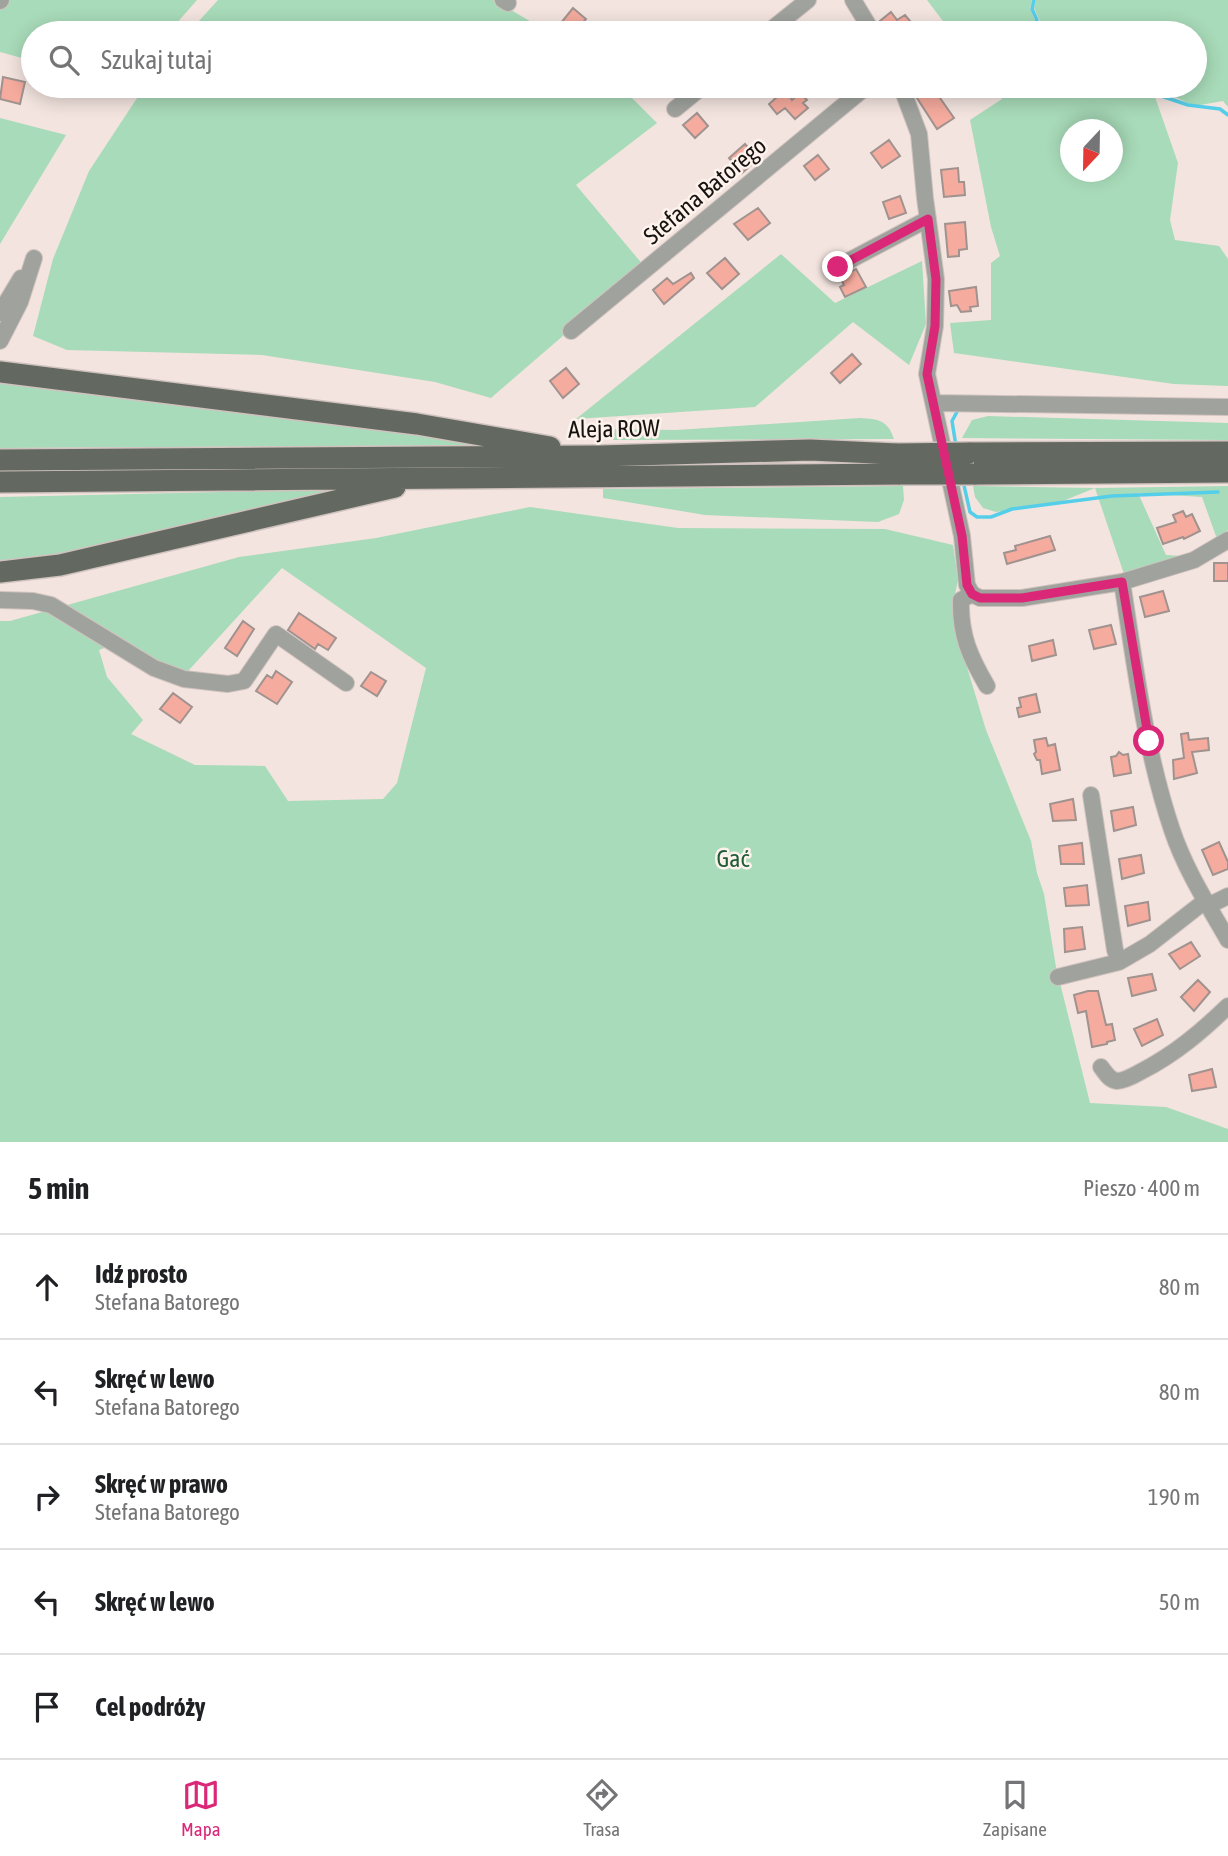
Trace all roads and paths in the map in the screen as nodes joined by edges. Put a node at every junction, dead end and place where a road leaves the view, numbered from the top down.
1 (808, 0) edge
2 (853, 0) edge
3 (782, 21) edge
4 (866, 21) edge
5 (688, 98) edge
6 (853, 98) edge
7 (906, 98) edge
8 (675, 109) dead end
9 (928, 219) junction
10 (838, 267) dead end
11 (0, 313) edge
12 (571, 331) dead end
13 (0, 341) edge
14 (0, 372) edge
15 (934, 403) junction
16 (1228, 407) edge
17 (1228, 452) edge
18 (600, 456) junction
19 (0, 460) edge
20 (972, 463) junction
21 (899, 464) junction
22 (1228, 472) edge
23 (432, 479) junction
24 (0, 482) edge
25 (1228, 540) edge
26 (0, 572) edge
27 (1122, 582) junction
28 (972, 594) junction
29 (0, 600) edge
30 (346, 683) dead end
31 (987, 686) dead end
32 (1091, 795) dead end
33 (1228, 896) edge
34 (1207, 903) junction
35 (1228, 940) edge
36 (1119, 962) junction
37 (1058, 977) dead end
38 (1228, 1006) edge
39 (1101, 1067) dead end

1 - 3 street
2 - 4 street
5 - 8 street
6 - 12 street, Stefana Batorego
7 - 9 street
9 - 10 street
9 - 15 street
11 - 13 street
14 - 18 main road
15 - 16 street
15 - 28 street
17 - 20 main road, Aleja ROW
18 - 19 main road, Aleja ROW
18 - 21 main road, Aleja ROW
20 - 21 main road, Aleja ROW, bridge
20 - 22 main road, Aleja ROW
21 - 23 main road, Aleja ROW
23 - 24 main road, Aleja ROW
23 - 26 main road
25 - 27 street
27 - 28 street
27 - 34 street
28 - 31 street
29 - 30 street
32 - 36 street
33 - 34 street
34 - 35 street
34 - 36 street
36 - 37 street
38 - 39 street

